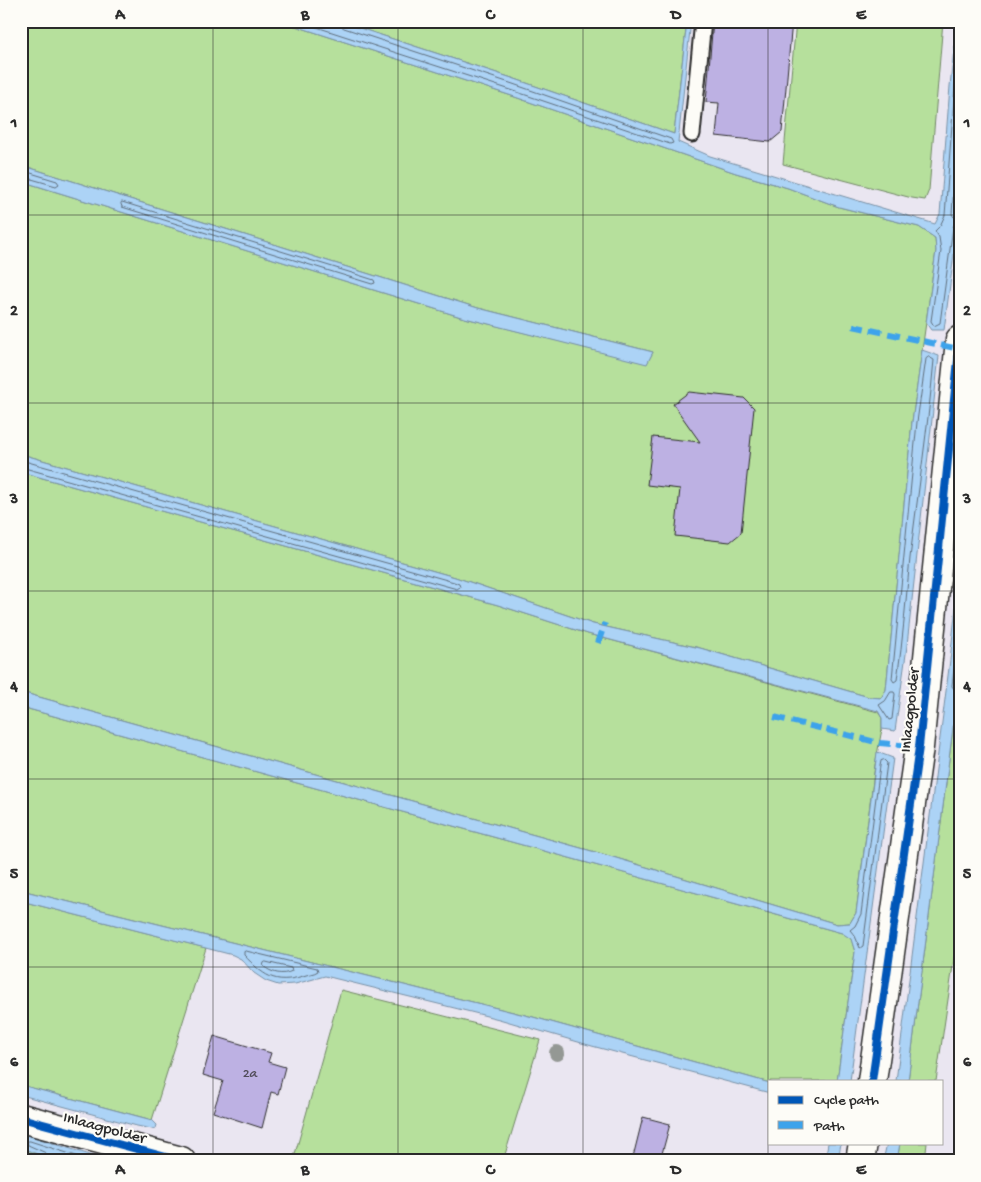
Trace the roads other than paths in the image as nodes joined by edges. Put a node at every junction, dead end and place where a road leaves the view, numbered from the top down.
1 (703, 21) edge
2 (692, 134) dead end
3 (960, 340) edge
4 (872, 1080) edge
5 (21, 1118) edge
6 (863, 1144) edge
7 (181, 1161) edge
8 (860, 1161) edge

1 - 2 lane
3 - 4 street, Inlaagpolder
5 - 7 street, Inlaagpolder
6 - 8 street

